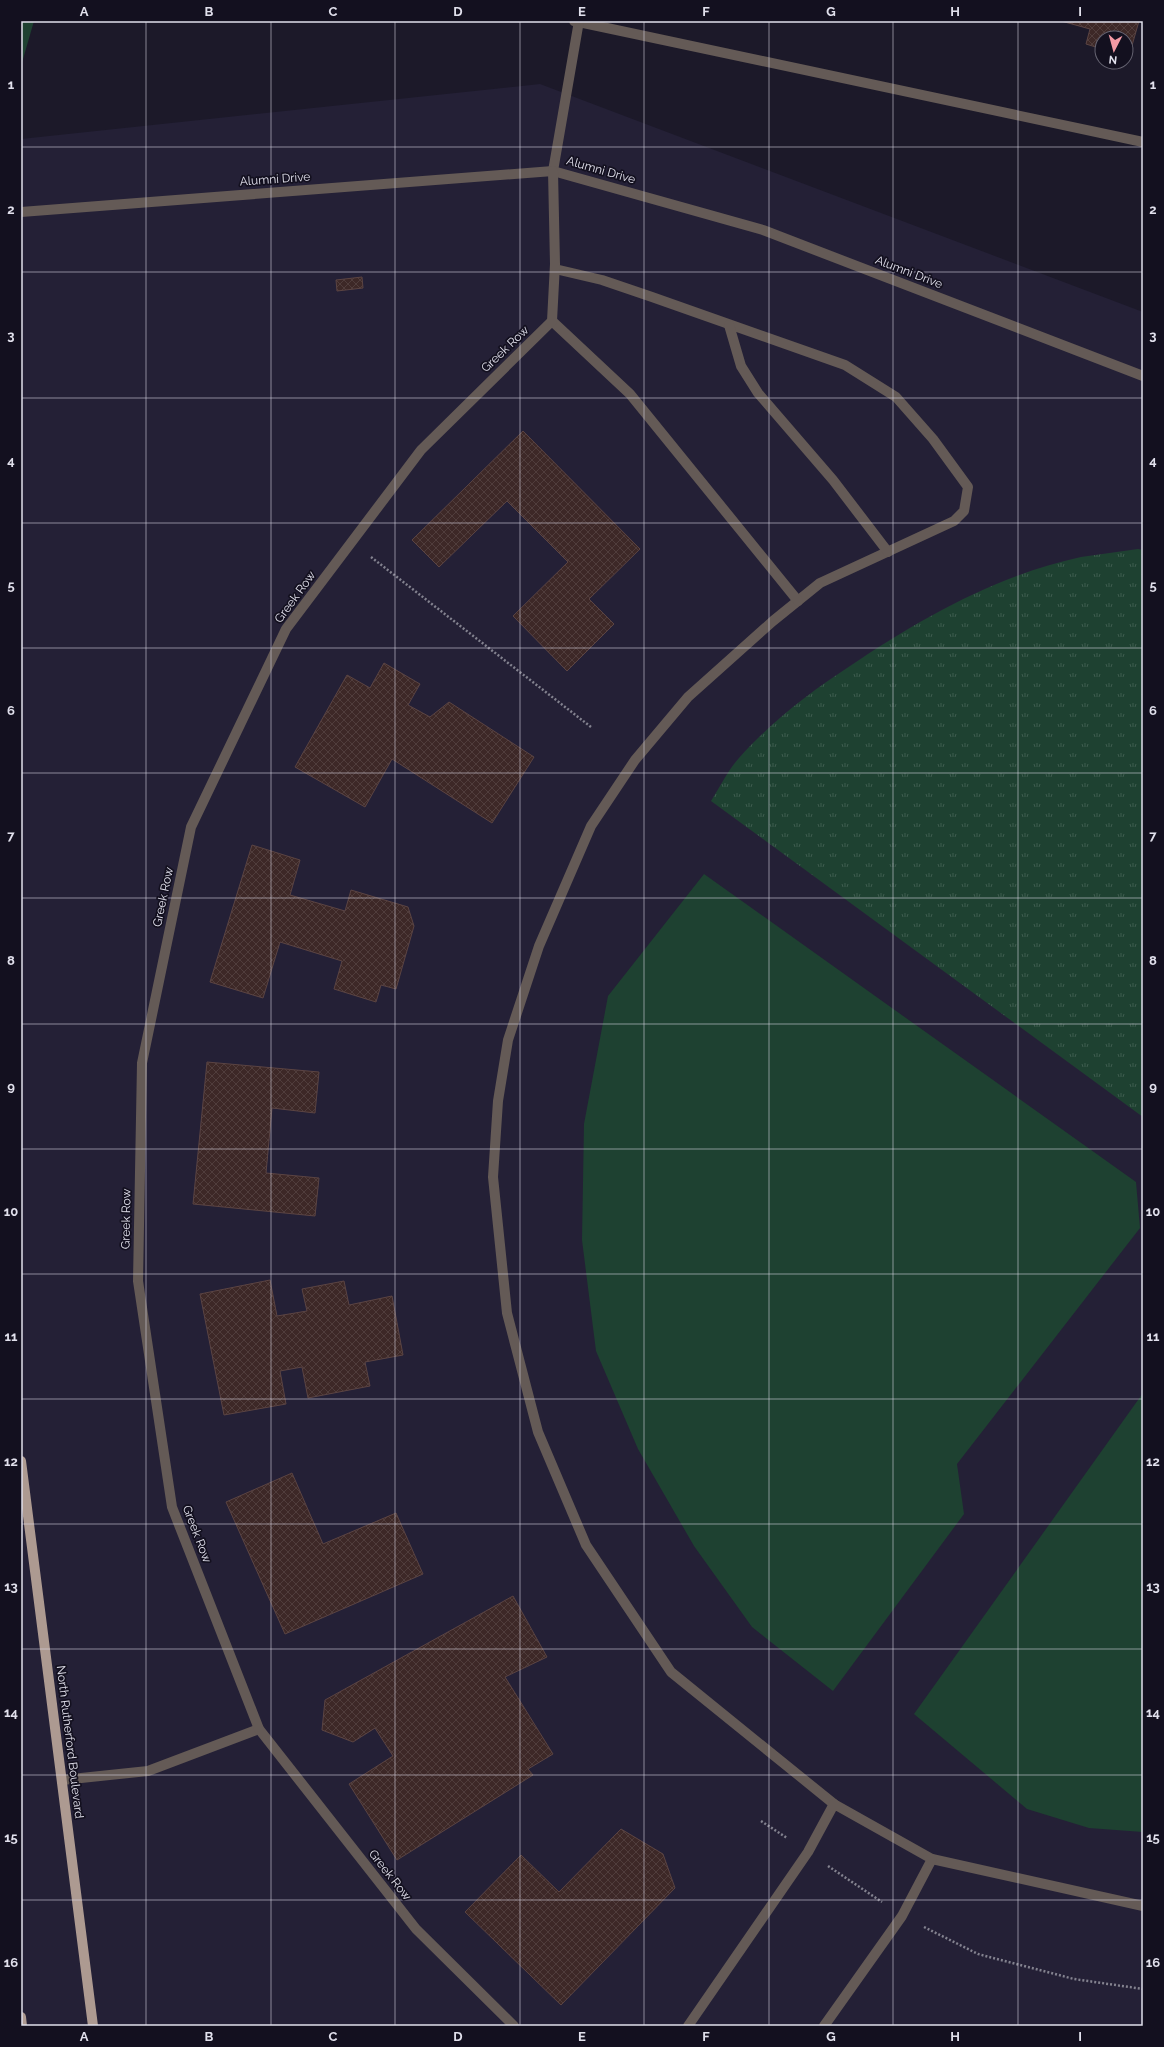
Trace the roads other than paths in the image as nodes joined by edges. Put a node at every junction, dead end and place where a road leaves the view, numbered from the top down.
1 (577, 21) edge
2 (1143, 142) edge
3 (553, 170) junction
4 (21, 212) edge
5 (555, 269) junction
6 (552, 321) junction
7 (729, 325) junction
8 (1143, 376) edge
9 (888, 552) junction
10 (798, 601) junction
11 (21, 1461) edge
12 (259, 1729) junction
13 (62, 1780) junction
14 (834, 1804) junction
15 (932, 1859) junction
16 (1143, 1906) edge
17 (21, 2017) edge
18 (22, 2026) edge
19 (93, 2026) edge
20 (514, 2026) edge
21 (688, 2026) edge
22 (824, 2026) edge

1 - 2 street
1 - 3 street
3 - 4 street, Alumni Drive
3 - 5 street
3 - 8 street, Alumni Drive
5 - 6 street
5 - 7 street
6 - 10 street
6 - 12 street, Greek Row
7 - 9 street
7 - 9 street
9 - 10 street
10 - 14 street
11 - 13 main road, North Rutherford Boulevard
12 - 13 street
12 - 20 street, Greek Row
13 - 19 main road, North Rutherford Boulevard
14 - 15 street
14 - 21 street
15 - 16 street
15 - 22 street
17 - 18 main road

